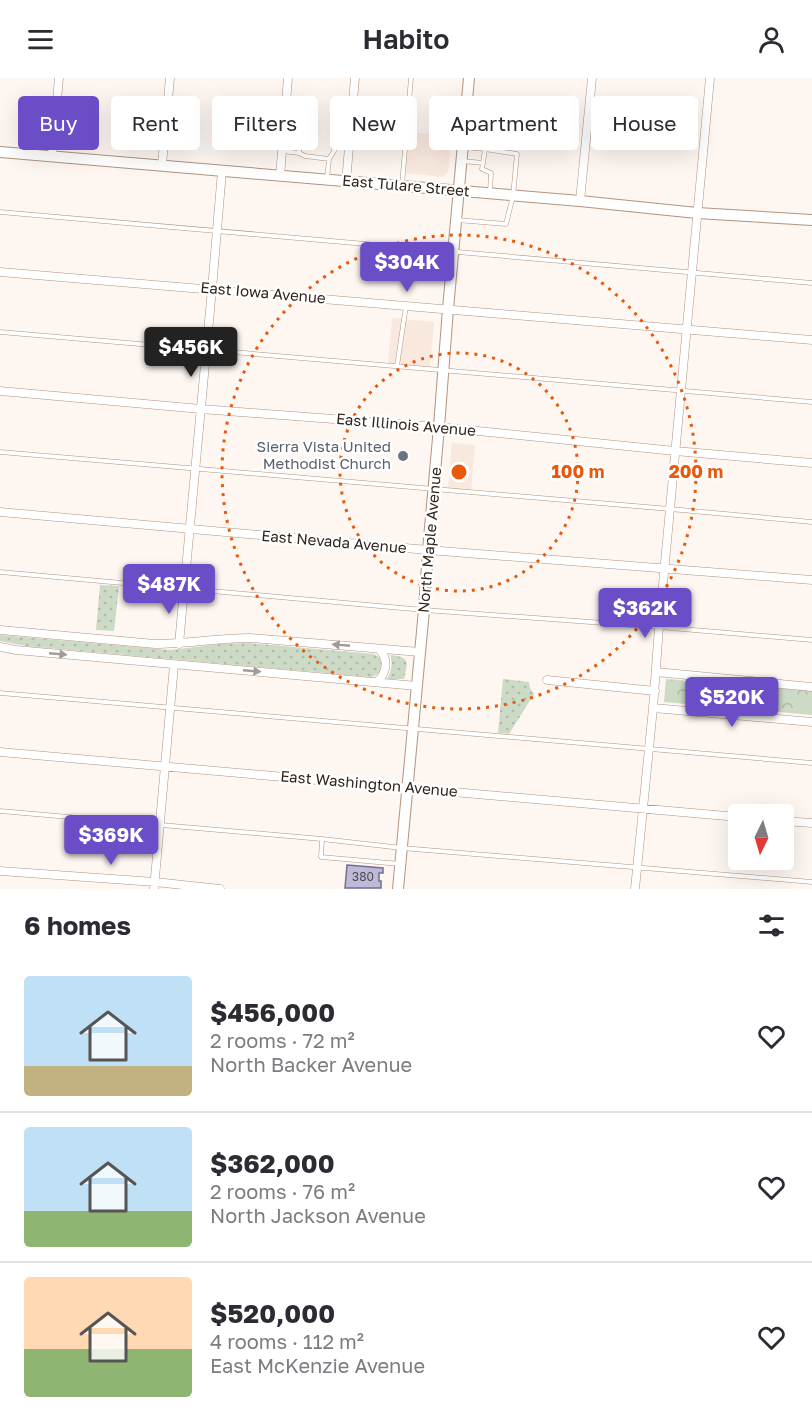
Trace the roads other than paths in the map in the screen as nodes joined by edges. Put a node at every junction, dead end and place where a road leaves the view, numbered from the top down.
1 (59, 78) edge
2 (170, 78) edge
3 (288, 78) edge
4 (356, 78) edge
5 (411, 78) edge
6 (469, 78) edge
7 (592, 78) edge
8 (710, 78) edge
9 (467, 96) edge
10 (299, 150) edge
11 (334, 150) edge
12 (463, 150) edge
13 (485, 150) edge
14 (491, 150) edge
15 (282, 151) junction
16 (0, 152) edge
17 (299, 153) junction
18 (52, 155) junction
19 (329, 159) junction
20 (462, 161) junction
21 (483, 163) junction
22 (162, 165) junction
23 (222, 171) junction
24 (280, 176) junction
25 (327, 180) junction
26 (346, 182) junction
27 (402, 186) junction
28 (459, 191) junction
29 (490, 194) junction
30 (513, 196) junction
31 (580, 201) junction
32 (0, 212) edge
33 (697, 213) junction
34 (456, 220) junction
35 (812, 220) edge
36 (217, 231) junction
37 (453, 252) junction
38 (0, 272) edge
39 (692, 273) junction
40 (812, 283) edge
41 (212, 289) junction
42 (406, 305) junction
43 (448, 309) junction
44 (687, 329) junction
45 (0, 332) edge
46 (812, 340) edge
47 (206, 349) junction
48 (397, 366) junction
49 (443, 370) junction
50 (681, 390) junction
51 (0, 391) edge
52 (812, 402) edge
53 (201, 409) junction
54 (439, 427) junction
55 (675, 451) junction
56 (0, 452) edge
57 (812, 463) edge
58 (196, 469) junction
59 (433, 489) junction
60 (670, 509) junction
61 (0, 512) edge
62 (812, 522) edge
63 (190, 528) junction
64 (428, 550) junction
65 (664, 568) junction
66 (0, 572) edge
67 (812, 580) edge
68 (184, 587) junction
69 (424, 610) junction
70 (659, 627) junction
71 (0, 630) edge
72 (812, 640) edge
73 (179, 644) junction
74 (0, 647) edge
75 (379, 649) junction
76 (420, 652) junction
77 (174, 664) junction
78 (656, 672) junction
79 (547, 680) dead end
80 (377, 682) junction
81 (417, 686) junction
82 (812, 687) edge
83 (655, 691) junction
84 (0, 693) edge
85 (170, 708) junction
86 (653, 708) junction
87 (812, 722) edge
88 (413, 729) junction
89 (649, 749) junction
90 (0, 752) edge
91 (812, 763) edge
92 (165, 765) junction
93 (408, 788) junction
94 (644, 809) junction
95 (0, 812) edge
96 (728, 816) edge
97 (794, 822) edge
98 (812, 823) edge
99 (160, 824) junction
100 (322, 839) junction
101 (402, 848) junction
102 (400, 864) junction
103 (637, 867) junction
104 (0, 871) edge
105 (812, 882) edge
106 (154, 886) edge
107 (220, 889) edge
108 (398, 889) edge
109 (635, 889) edge

1 - 18 street
2 - 22 street
3 - 15 street
4 - 26 street
5 - 27 lane
6 - 9 main road, North Maple Avenue
7 - 31 street
8 - 33 street
10 - 17 lane
11 - 19 lane
12 - 20 main road, North Maple Avenue
13 - 21 lane
14 - 30 lane
15 - 17 lane
15 - 24 street
16 - 18 main road, East Tulare Street
17 - 19 lane
18 - 22 main road, East Tulare Street
19 - 25 lane
20 - 21 lane
20 - 28 main road, North Maple Avenue
21 - 29 lane
22 - 23 main road, East Tulare Street
23 - 24 main road, East Tulare Street
23 - 36 street
24 - 25 main road, East Tulare Street
25 - 26 main road, East Tulare Street
26 - 27 main road, East Tulare Street
27 - 28 main road, East Tulare Street
28 - 29 main road, East Tulare Street
28 - 34 main road, North Maple Avenue
29 - 30 main road, East Tulare Street
30 - 31 main road, East Tulare Street
30 - 34 lane
31 - 33 main road, East Tulare Street
32 - 36 lane
33 - 35 main road, East Tulare Street
33 - 39 street
34 - 37 main road, North Maple Avenue
36 - 37 lane
36 - 41 street
37 - 39 lane
37 - 43 main road, North Maple Avenue
38 - 41 street, East Iowa Avenue
39 - 40 lane
39 - 44 street
41 - 42 street, East Iowa Avenue
41 - 47 street
42 - 43 street, East Iowa Avenue
42 - 48 lane
43 - 44 street, East Iowa Avenue
43 - 49 main road, North Maple Avenue
44 - 46 street, East Iowa Avenue
44 - 50 street
45 - 47 lane
47 - 48 lane
47 - 53 street
48 - 49 lane
49 - 50 lane
49 - 54 main road, North Maple Avenue
50 - 52 lane
50 - 55 street
51 - 53 street, East Illinois Avenue
53 - 54 street, East Illinois Avenue
53 - 58 street
54 - 55 street, East Illinois Avenue
54 - 59 main road, North Maple Avenue
55 - 57 street, East Illinois Avenue
55 - 60 street
56 - 58 lane
58 - 59 lane
58 - 63 street
59 - 60 lane
59 - 64 main road, North Maple Avenue
60 - 62 lane
60 - 65 street
61 - 63 street, East Nevada Avenue
63 - 64 street, East Nevada Avenue
63 - 68 street
64 - 65 street, East Nevada Avenue
64 - 69 main road, North Maple Avenue
65 - 67 street, East Nevada Avenue
65 - 70 street
66 - 68 lane
68 - 69 lane
68 - 73 street
69 - 70 lane
69 - 76 main road, North Maple Avenue
70 - 72 lane
70 - 78 street
71 - 73 street
75 -> 73 street
74 -> 77 street
75 - 76 street
75 - 80 street
76 - 81 main road, North Maple Avenue
77 -> 80 street
77 - 85 street
78 - 82 street
78 - 83 street
79 - 83 street
80 - 81 street
81 - 88 main road, North Maple Avenue
83 - 86 street
84 - 85 lane
85 - 88 lane
85 - 92 street
86 - 87 street
86 - 89 street
88 - 89 lane
88 - 93 main road, North Maple Avenue
89 - 91 lane
89 - 94 street
90 - 92 street, East Washington Avenue
92 - 93 street, East Washington Avenue
92 - 99 street
93 - 94 street, East Washington Avenue
93 - 101 main road, North Maple Avenue
94 - 96 street, East Washington Avenue
94 - 103 street
95 - 99 lane
97 - 98 street
99 - 100 lane
99 - 106 street
100 - 101 lane
100 - 102 lane
101 - 102 main road, North Maple Avenue
101 - 103 lane
102 - 108 main road, North Maple Avenue
103 - 105 lane
103 - 109 street
104 - 106 street
106 - 107 street

